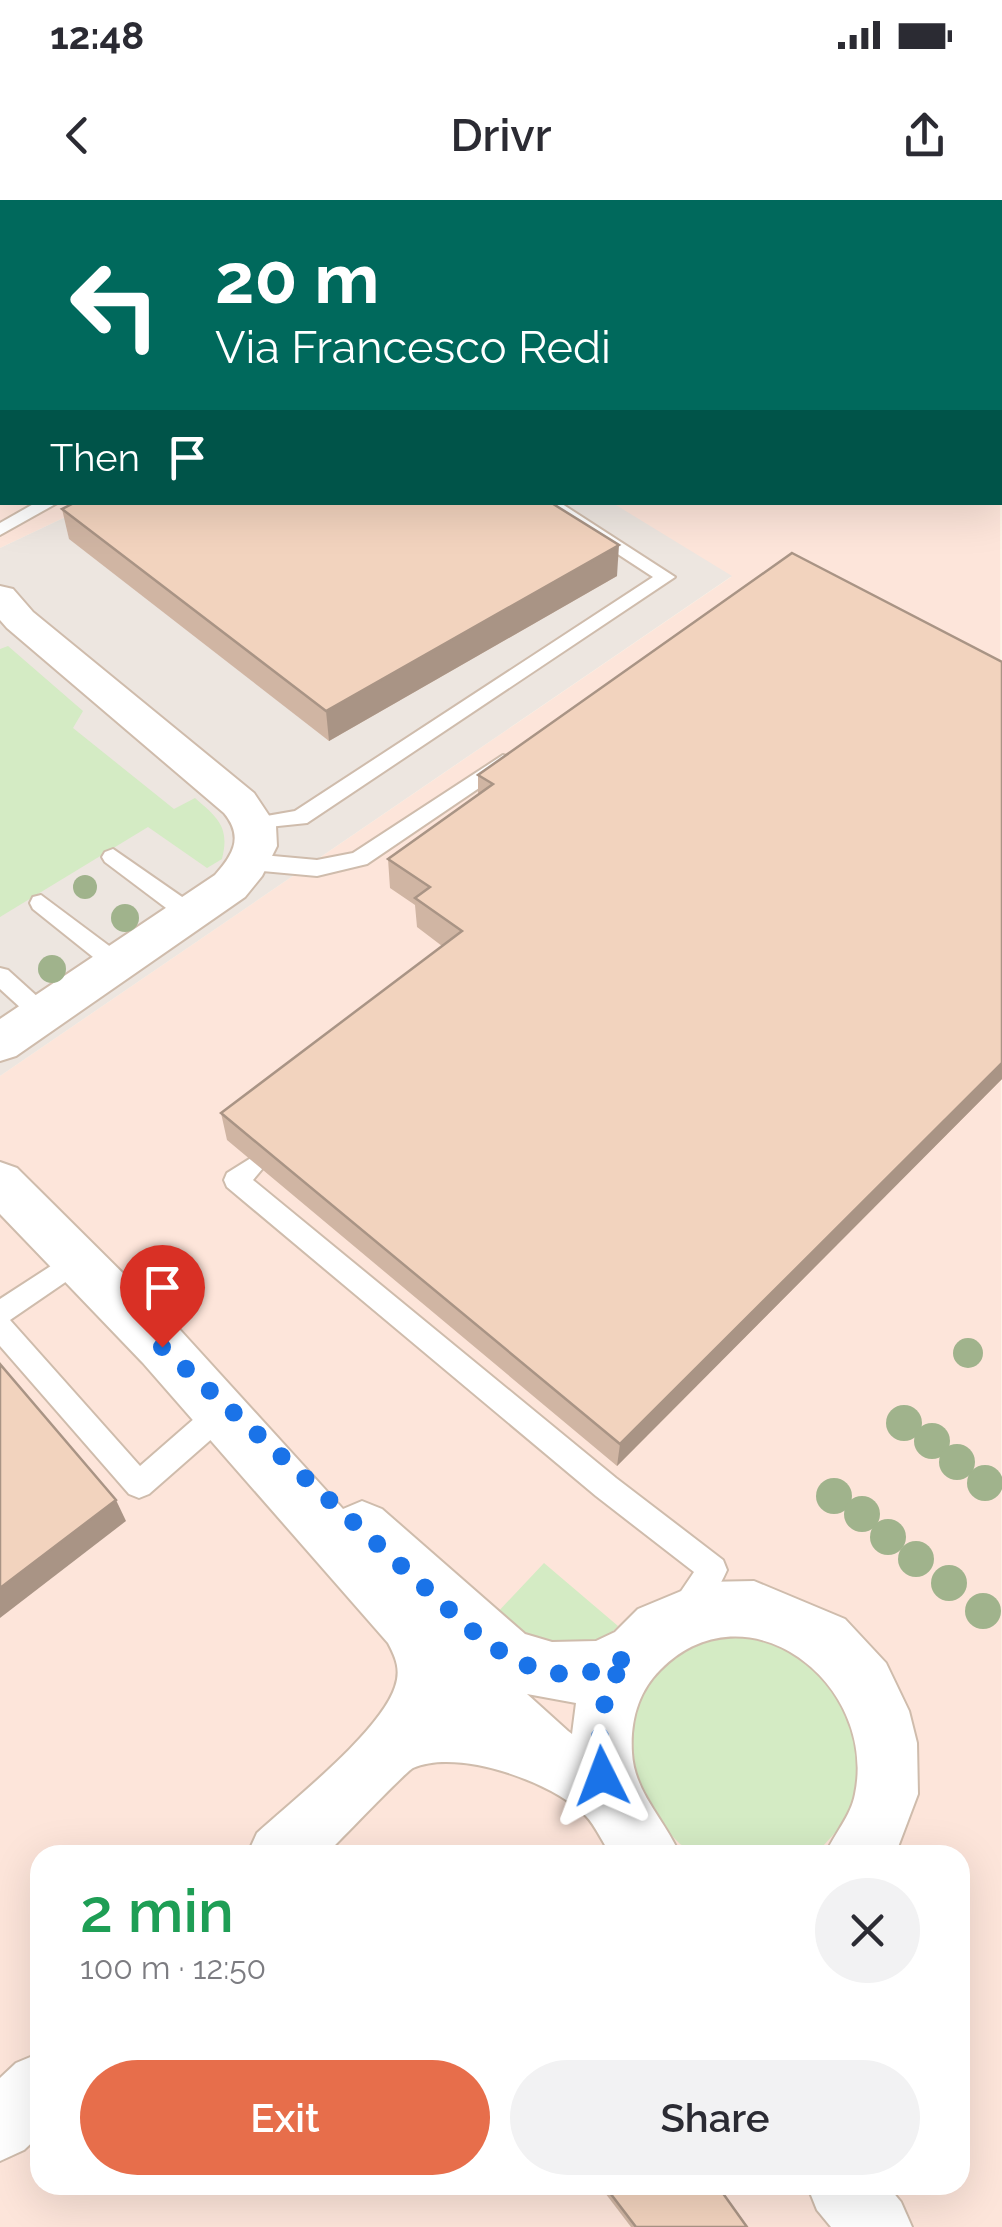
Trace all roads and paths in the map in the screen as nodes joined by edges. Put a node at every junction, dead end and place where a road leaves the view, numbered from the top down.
1 (46, 505) edge
2 (551, 505) edge
3 (0, 530) edge
4 (5, 607) edge
5 (520, 750) edge
6 (254, 843) junction
7 (113, 857) dead end
8 (42, 903) dead end
9 (190, 914) junction
10 (116, 964) junction
11 (0, 976) edge
12 (12, 1034) edge
13 (251, 1168) edge
14 (0, 1182) edge
15 (77, 1260) junction
16 (0, 1313) edge
17 (0, 1327) edge
18 (162, 1347) junction
19 (221, 1413) junction
20 (679, 1618) junction
21 (407, 1620) junction
22 (629, 1655) junction
23 (395, 1743) junction
24 (546, 1754) junction
25 (608, 1794) junction
26 (289, 1845) edge
27 (640, 1845) edge
28 (864, 1845) edge
29 (30, 2098) edge
30 (0, 2126) edge
31 (850, 2195) edge
32 (876, 2227) edge

1 - 3 lane
2 - 6 lane
4 - 6 street
5 - 6 lane
6 - 9 street
7 - 9 lane
8 - 10 lane
9 - 10 street
10 - 12 street
11 - 12 lane
13 - 20 lane
14 - 15 street
15 - 16 lane
15 - 18 street
17 - 19 lane
18 - 19 street
18 - 22 street
19 - 21 street
20 - 22 street
20 - 28 street
21 - 23 street
21 - 24 street
22 - 25 street
23 - 24 street
23 - 26 street
24 - 25 street
25 - 27 street
29 - 30 street
31 - 32 street

